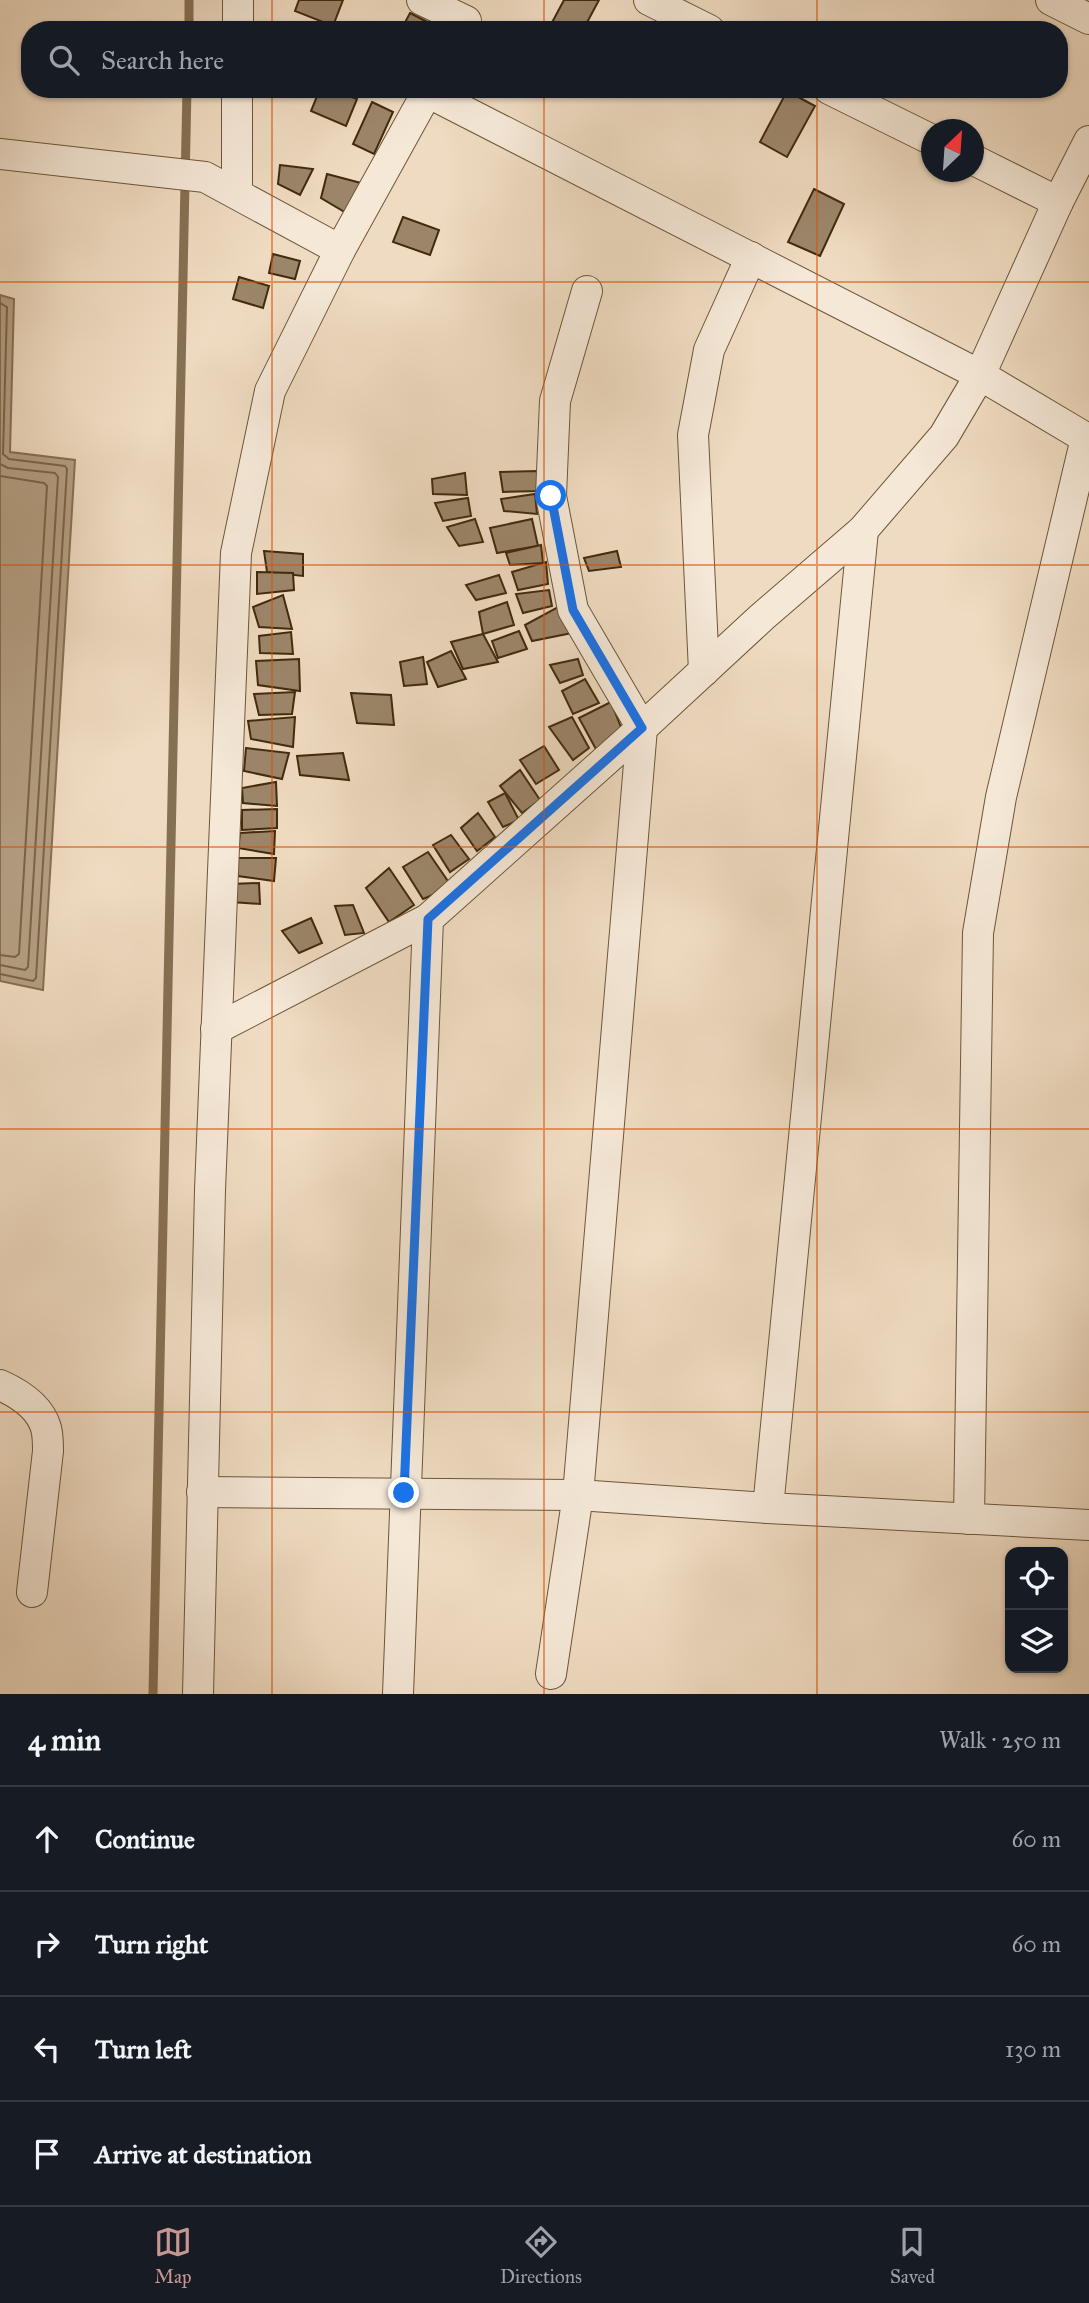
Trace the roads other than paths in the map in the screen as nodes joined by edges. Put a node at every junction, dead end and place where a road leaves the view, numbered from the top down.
1 (238, 0) edge
2 (422, 0) edge
3 (649, 0) edge
4 (1051, 0) edge
5 (468, 17) edge
6 (1089, 19) edge
7 (238, 21) edge
8 (691, 21) edge
9 (237, 98) edge
10 (424, 98) edge
11 (442, 98) edge
12 (848, 98) edge
13 (921, 134) edge
14 (1089, 141) edge
15 (0, 154) edge
16 (984, 165) edge
17 (237, 193) junction
18 (1058, 202) junction
19 (341, 250) junction
20 (751, 257) junction
21 (587, 291) dead end
22 (980, 375) junction
23 (863, 530) junction
24 (704, 671) junction
25 (642, 728) junction
26 (428, 919) junction
27 (216, 1029) junction
28 (0, 1385) edge
29 (202, 1492) junction
30 (404, 1493) junction
31 (578, 1494) junction
32 (768, 1508) junction
33 (970, 1519) junction
34 (1089, 1525) edge
35 (32, 1592) dead end
36 (551, 1674) dead end
37 (198, 1694) edge
38 (398, 1694) edge

1 - 7 street
2 - 5 street
3 - 8 street
4 - 6 street
9 - 17 street
10 - 19 street
11 - 20 street
12 - 13 street
14 - 18 street
15 - 17 street
16 - 18 street
17 - 19 street
18 - 22 street
19 - 27 street
20 - 22 street
20 - 24 street
21 - 25 street
22 - 23 street
22 - 33 street
23 - 24 street
23 - 32 street
24 - 25 street
25 - 26 street
25 - 31 street
26 - 27 street
26 - 30 street
27 - 29 street
28 - 35 street
29 - 30 street
29 - 37 street
30 - 31 street
30 - 38 street
31 - 32 street
31 - 36 street
32 - 33 street
33 - 34 street

